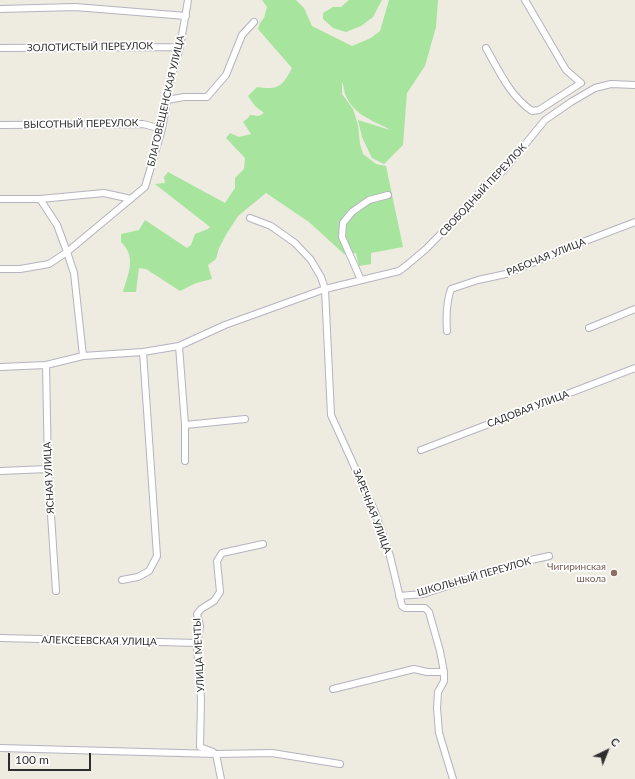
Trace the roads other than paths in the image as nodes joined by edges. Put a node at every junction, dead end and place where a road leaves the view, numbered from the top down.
1 (188, 0) edge
2 (525, 0) edge
3 (0, 9) edge
4 (186, 16) junction
5 (254, 22) dead end
6 (180, 46) junction
7 (0, 48) edge
8 (486, 48) dead end
9 (635, 85) edge
10 (167, 100) junction
11 (0, 125) edge
12 (162, 129) junction
13 (388, 195) dead end
14 (0, 199) edge
15 (40, 199) junction
16 (131, 199) junction
17 (250, 218) dead end
18 (635, 222) edge
19 (67, 252) junction
20 (0, 269) edge
21 (361, 280) junction
22 (325, 289) junction
23 (635, 309) edge
24 (589, 328) dead end
25 (447, 331) dead end
26 (179, 346) junction
27 (143, 352) junction
28 (83, 356) junction
29 (46, 365) junction
30 (0, 367) edge
31 (635, 368) edge
32 (245, 419) dead end
33 (185, 425) junction
34 (421, 450) dead end
35 (185, 461) dead end
36 (48, 469) junction
37 (0, 472) edge
38 (263, 544) dead end
39 (549, 556) dead end
40 (122, 580) dead end
41 (56, 591) dead end
42 (399, 596) junction
43 (0, 638) edge
44 (198, 643) junction
45 (444, 672) junction
46 (333, 689) dead end
47 (0, 748) edge
48 (216, 754) junction
49 (340, 764) dead end
50 (221, 779) edge
51 (453, 779) edge

1 - 4 street, БЛАГОВЕЩЕНСКАЯ УЛИЦА
2 - 8 street
3 - 4 street
4 - 6 street, БЛАГОВЕЩЕНСКАЯ УЛИЦА
5 - 10 street
6 - 7 street, ЗОЛОТИСТЫЙ ПЕРЕУЛОК
6 - 10 street, БЛАГОВЕЩЕНСКАЯ УЛИЦА
9 - 21 street, СВОБОДНЫЙ ПЕРЕУЛОК
10 - 12 street, БЛАГОВЕЩЕНСКАЯ УЛИЦА
11 - 12 street, ВЫСОТНЫЙ ПЕРЕУЛОК
12 - 16 street, БЛАГОВЕЩЕНСКАЯ УЛИЦА
13 - 21 street
14 - 15 street
15 - 16 street
15 - 19 street
16 - 19 street, БЛАГОВЕЩЕНСКАЯ УЛИЦА
17 - 22 street, ЗАРЕЧНАЯ УЛИЦА
18 - 25 street, РАБОЧАЯ УЛИЦА
19 - 20 street, БЛАГОВЕЩЕНСКАЯ УЛИЦА
19 - 28 street
21 - 22 street, СВОБОДНЫЙ ПЕРЕУЛОК
22 - 26 street
22 - 42 street, ЗАРЕЧНАЯ УЛИЦА
23 - 24 street
26 - 27 street
26 - 33 street
27 - 28 street
27 - 40 street
28 - 29 street
29 - 30 street
29 - 36 street, ЯСНАЯ УЛИЦА
31 - 34 street, САДОВАЯ УЛИЦА
32 - 33 street
33 - 35 street
36 - 37 street
36 - 41 street, ЯСНАЯ УЛИЦА
38 - 44 street, УЛИЦА МЕЧТЫ
39 - 42 street, ШКОЛЬНЫЙ ПЕРЕУЛОК
42 - 45 street
43 - 44 street, АЛЕКСЕЕВСКАЯ УЛИЦА
44 - 48 street, УЛИЦА МЕЧТЫ
45 - 46 street
45 - 51 street
47 - 48 street
48 - 49 street
48 - 50 street

